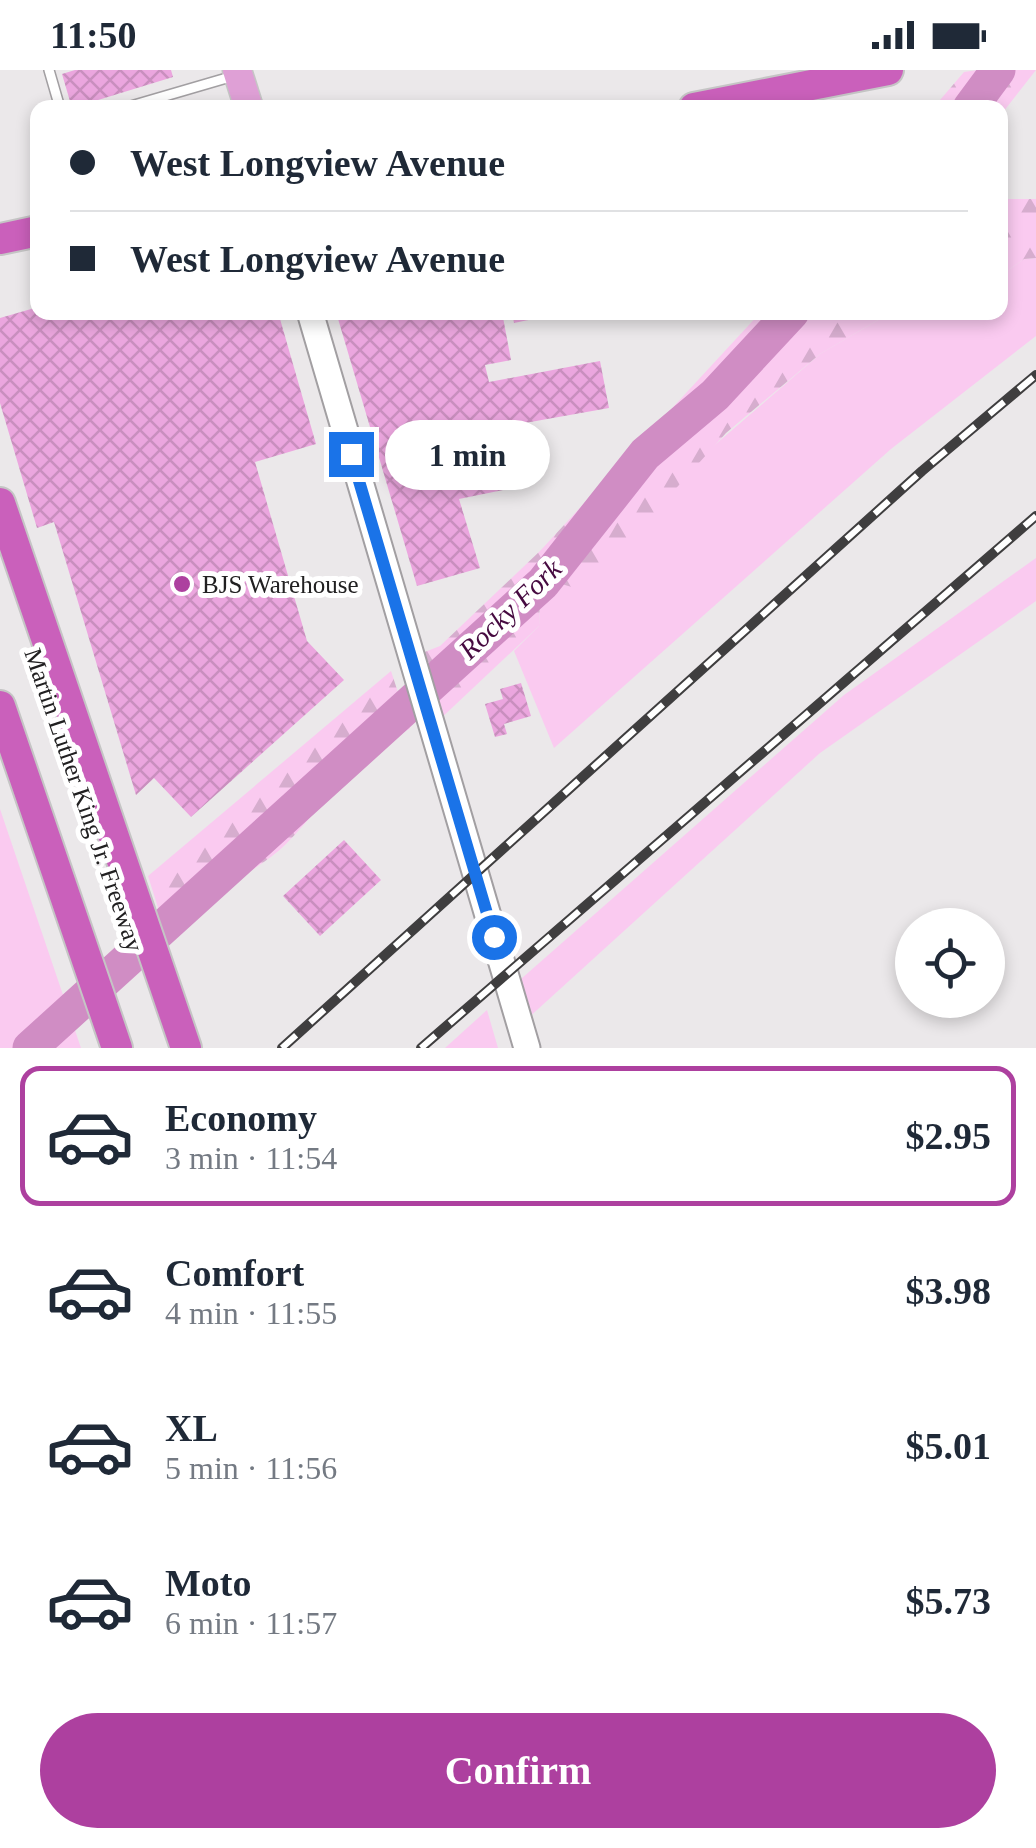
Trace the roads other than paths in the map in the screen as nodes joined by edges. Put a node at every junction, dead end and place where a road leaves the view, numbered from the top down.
1 (49, 70) edge
2 (888, 70) edge
3 (238, 72) edge
4 (58, 100) edge
5 (149, 100) edge
6 (247, 100) edge
7 (735, 100) edge
8 (30, 233) edge
9 (0, 239) edge
10 (312, 320) edge
11 (0, 503) edge
12 (0, 551) edge
13 (0, 706) edge
14 (0, 754) edge
15 (100, 1048) edge
16 (117, 1048) edge
17 (169, 1048) edge
18 (186, 1048) edge
19 (527, 1048) edge

1 - 4 lane
2 - 7 highway
3 - 5 lane
3 - 6 main road
8 - 9 highway
10 - 19 street
11 - 18 highway
12 - 17 highway, Martin Luther King Jr. Freeway
13 - 16 highway, Martin Luther King Jr. Freeway
14 - 15 highway

